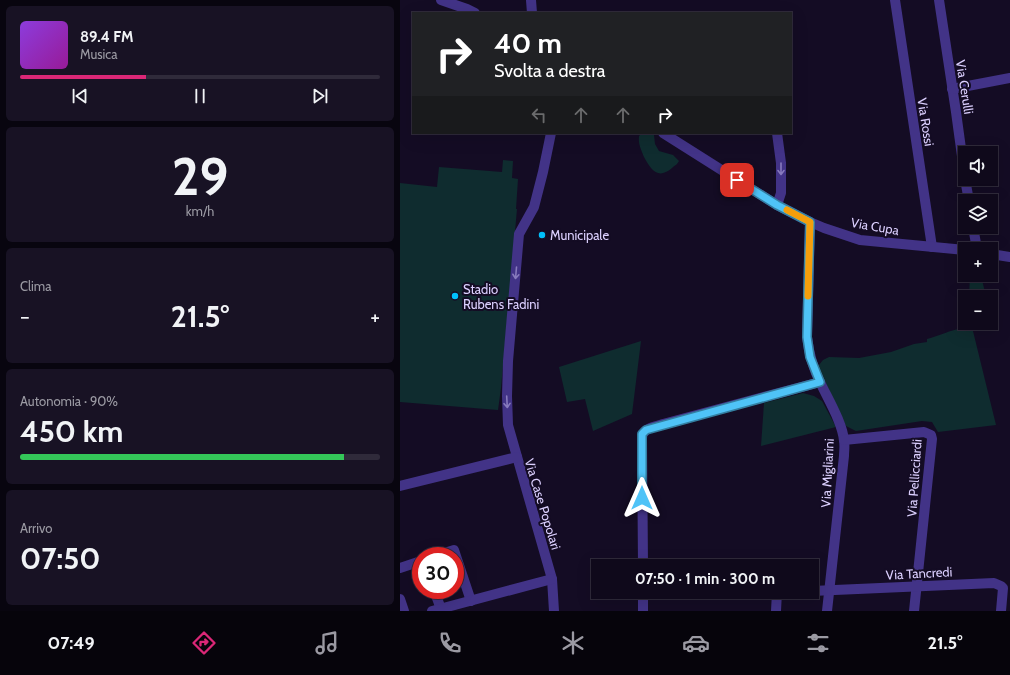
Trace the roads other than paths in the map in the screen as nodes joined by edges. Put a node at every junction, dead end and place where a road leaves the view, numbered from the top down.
1 (441, 0) edge
2 (531, 0) edge
3 (895, 0) edge
4 (938, 0) edge
5 (474, 12) edge
6 (532, 12) edge
7 (1010, 78) edge
8 (952, 89) junction
9 (551, 134) edge
10 (665, 134) edge
11 (777, 134) edge
12 (961, 146) edge
13 (777, 205) junction
14 (810, 222) junction
15 (932, 247) junction
16 (958, 249) edge
17 (998, 255) edge
18 (1010, 257) edge
19 (820, 382) junction
20 (844, 440) junction
21 (517, 457) junction
22 (400, 486) edge
23 (642, 559) edge
24 (412, 564) edge
25 (400, 568) edge
26 (552, 579) junction
27 (464, 580) edge
28 (917, 586) junction
29 (830, 590) junction
30 (819, 591) edge
31 (400, 599) edge
32 (435, 599) edge
33 (643, 599) edge
34 (777, 599) edge
35 (471, 601) junction
36 (436, 610) edge
37 (404, 611) edge
38 (554, 611) edge
39 (643, 611) edge
40 (776, 611) edge
41 (827, 611) edge
42 (914, 611) edge
43 (1001, 611) edge

1 - 5 street
2 - 6 street
3 - 15 street, Via Rossi
4 - 8 street, Via Cerulli
7 - 8 street
8 - 12 street, Via Cerulli
9 -> 21 street
10 - 13 street, Via Cupa
11 -> 13 street
13 - 14 street, Via Cupa
14 - 15 street, Via Cupa
14 - 19 street, Via Migliarini
15 - 16 street, Via Cupa
17 - 18 street
19 - 20 street, Via Migliarini
19 - 23 street
20 - 28 street, Via Pellicciardi
20 - 29 street, Via Migliarini
21 - 22 street, Via Case Popolari
21 - 26 street, Via Case Popolari
24 - 25 street
26 - 35 street
26 - 38 street, Via Case Popolari
27 - 35 street
28 - 29 street, Via Tancredi
28 - 42 street, Via Pellicciardi
28 - 43 street, Via Tancredi
29 - 30 street, Via Tancredi
29 - 41 street, Via Migliarini
31 - 37 street
32 - 36 street
33 - 39 street
34 - 40 street
35 - 36 street

